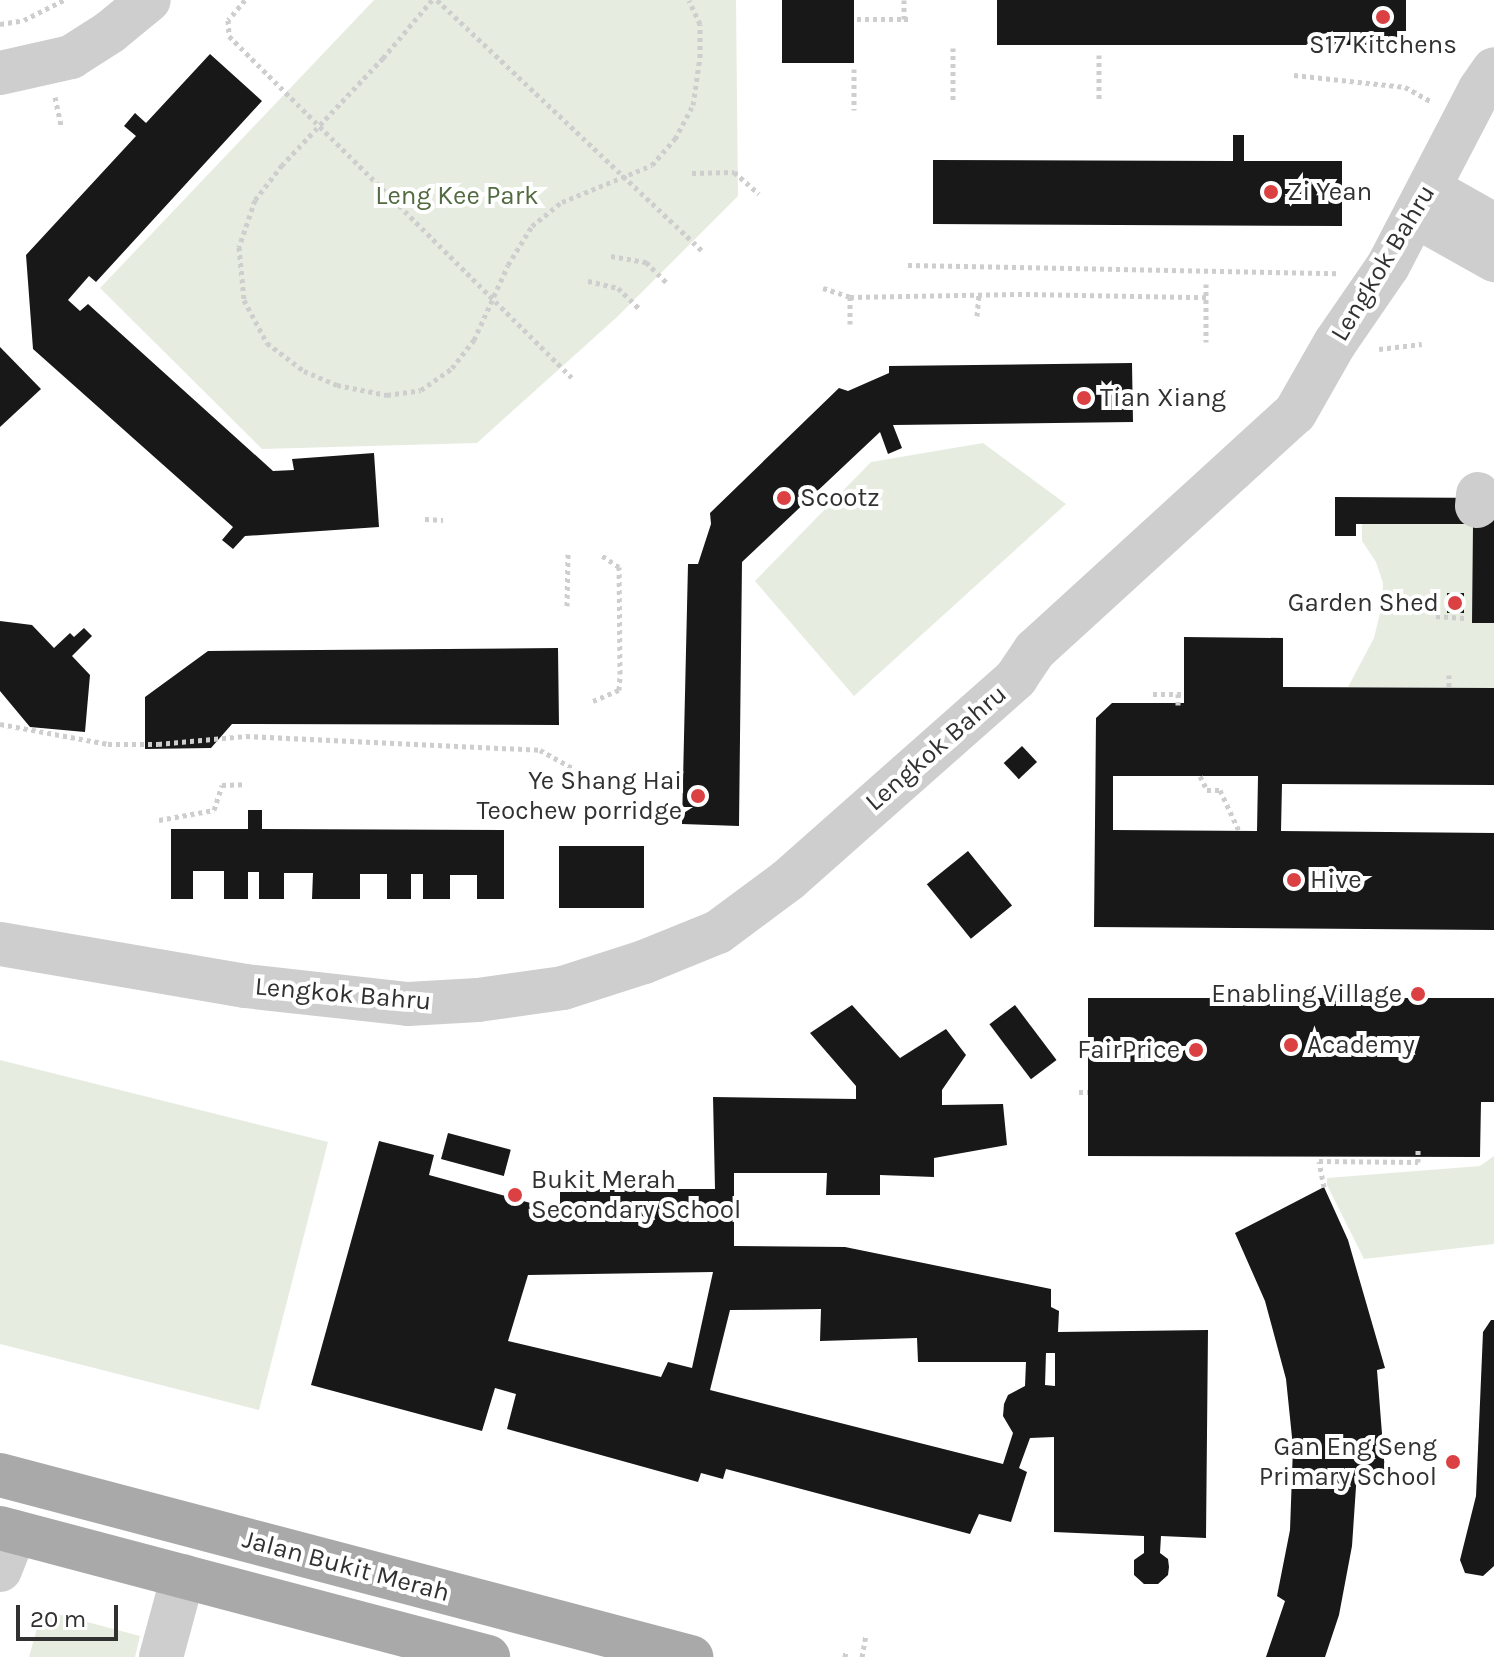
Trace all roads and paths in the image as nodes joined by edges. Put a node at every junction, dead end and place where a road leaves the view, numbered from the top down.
1 (64, 0) edge
2 (149, 0) edge
3 (245, 0) edge
4 (434, 0) edge
5 (689, 0) edge
6 (904, 0) edge
7 (857, 19) dead end
8 (904, 19) junction
9 (912, 19) dead end
10 (0, 24) edge
11 (953, 48) dead end
12 (1099, 55) dead end
13 (854, 69) dead end
14 (1494, 69) edge
15 (0, 73) edge
16 (1294, 75) dead end
17 (55, 98) dead end
18 (953, 101) dead end
19 (1099, 101) dead end
20 (1440, 107) dead end
21 (854, 110) dead end
22 (320, 124) junction
23 (61, 126) dead end
24 (1494, 128) edge
25 (692, 173) dead end
26 (625, 178) junction
27 (759, 194) dead end
28 (1434, 208) junction
29 (1494, 225) edge
30 (701, 250) dead end
31 (611, 256) dead end
32 (1494, 260) edge
33 (908, 265) dead end
34 (1342, 273) dead end
35 (588, 281) dead end
36 (667, 283) dead end
37 (1206, 284) dead end
38 (823, 288) dead end
39 (979, 295) junction
40 (850, 297) junction
41 (1206, 297) junction
42 (493, 299) junction
43 (640, 309) dead end
44 (977, 316) dead end
45 (850, 324) dead end
46 (1206, 342) dead end
47 (574, 380) dead end
48 (425, 519) dead end
49 (443, 520) dead end
50 (568, 554) dead end
51 (601, 555) dead end
52 (567, 606) dead end
53 (1436, 616) dead end
54 (1468, 618) dead end
55 (1449, 675) dead end
56 (1449, 688) dead end
57 (1153, 694) dead end
58 (593, 701) dead end
59 (1178, 705) dead end
60 (0, 724) edge
61 (572, 768) dead end
62 (1200, 776) dead end
63 (245, 784) dead end
64 (159, 820) dead end
65 (1239, 831) dead end
66 (0, 944) edge
67 (1326, 989) dead end
68 (1324, 998) dead end
69 (1079, 1092) dead end
70 (1088, 1092) dead end
71 (1418, 1147) dead end
72 (1324, 1187) dead end
73 (0, 1475) edge
74 (5, 1543) edge
75 (183, 1576) junction
76 (866, 1634) dead end
77 (161, 1657) edge
78 (488, 1657) edge
79 (691, 1657) edge
80 (862, 1657) edge

1 - 10 path
2 - 15 street
3 - 22 path
4 - 22 path
4 - 26 path
5 - 26 path
6 - 8 path
7 - 8 path
8 - 9 path
11 - 18 path
12 - 19 path
13 - 21 path
14 - 28 street, Lengkok Bahru
16 - 20 path
17 - 23 path
22 - 42 path
22 - 42 path
24 - 28 street, Lengkok Bahru
25 - 27 path
26 - 30 path
26 - 42 path
28 - 29 street
28 - 32 street
28 - 66 street, Lengkok Bahru
31 - 36 path
33 - 34 path
35 - 43 path
37 - 41 path
38 - 40 path
39 - 40 path
39 - 41 path
39 - 44 path
40 - 45 path
41 - 46 path
42 - 47 path
48 - 49 path
50 - 52 path
51 - 58 path
53 - 54 path
55 - 56 path
57 - 59 path
60 - 61 path
62 - 65 path
63 - 64 path
67 - 68 path
69 - 70 path
71 - 72 path
73 - 79 main road, Jalan Bukit Merah
74 - 75 main road, Jalan Bukit Merah
75 - 77 street
75 - 78 main road, Jalan Bukit Merah
76 - 80 path

